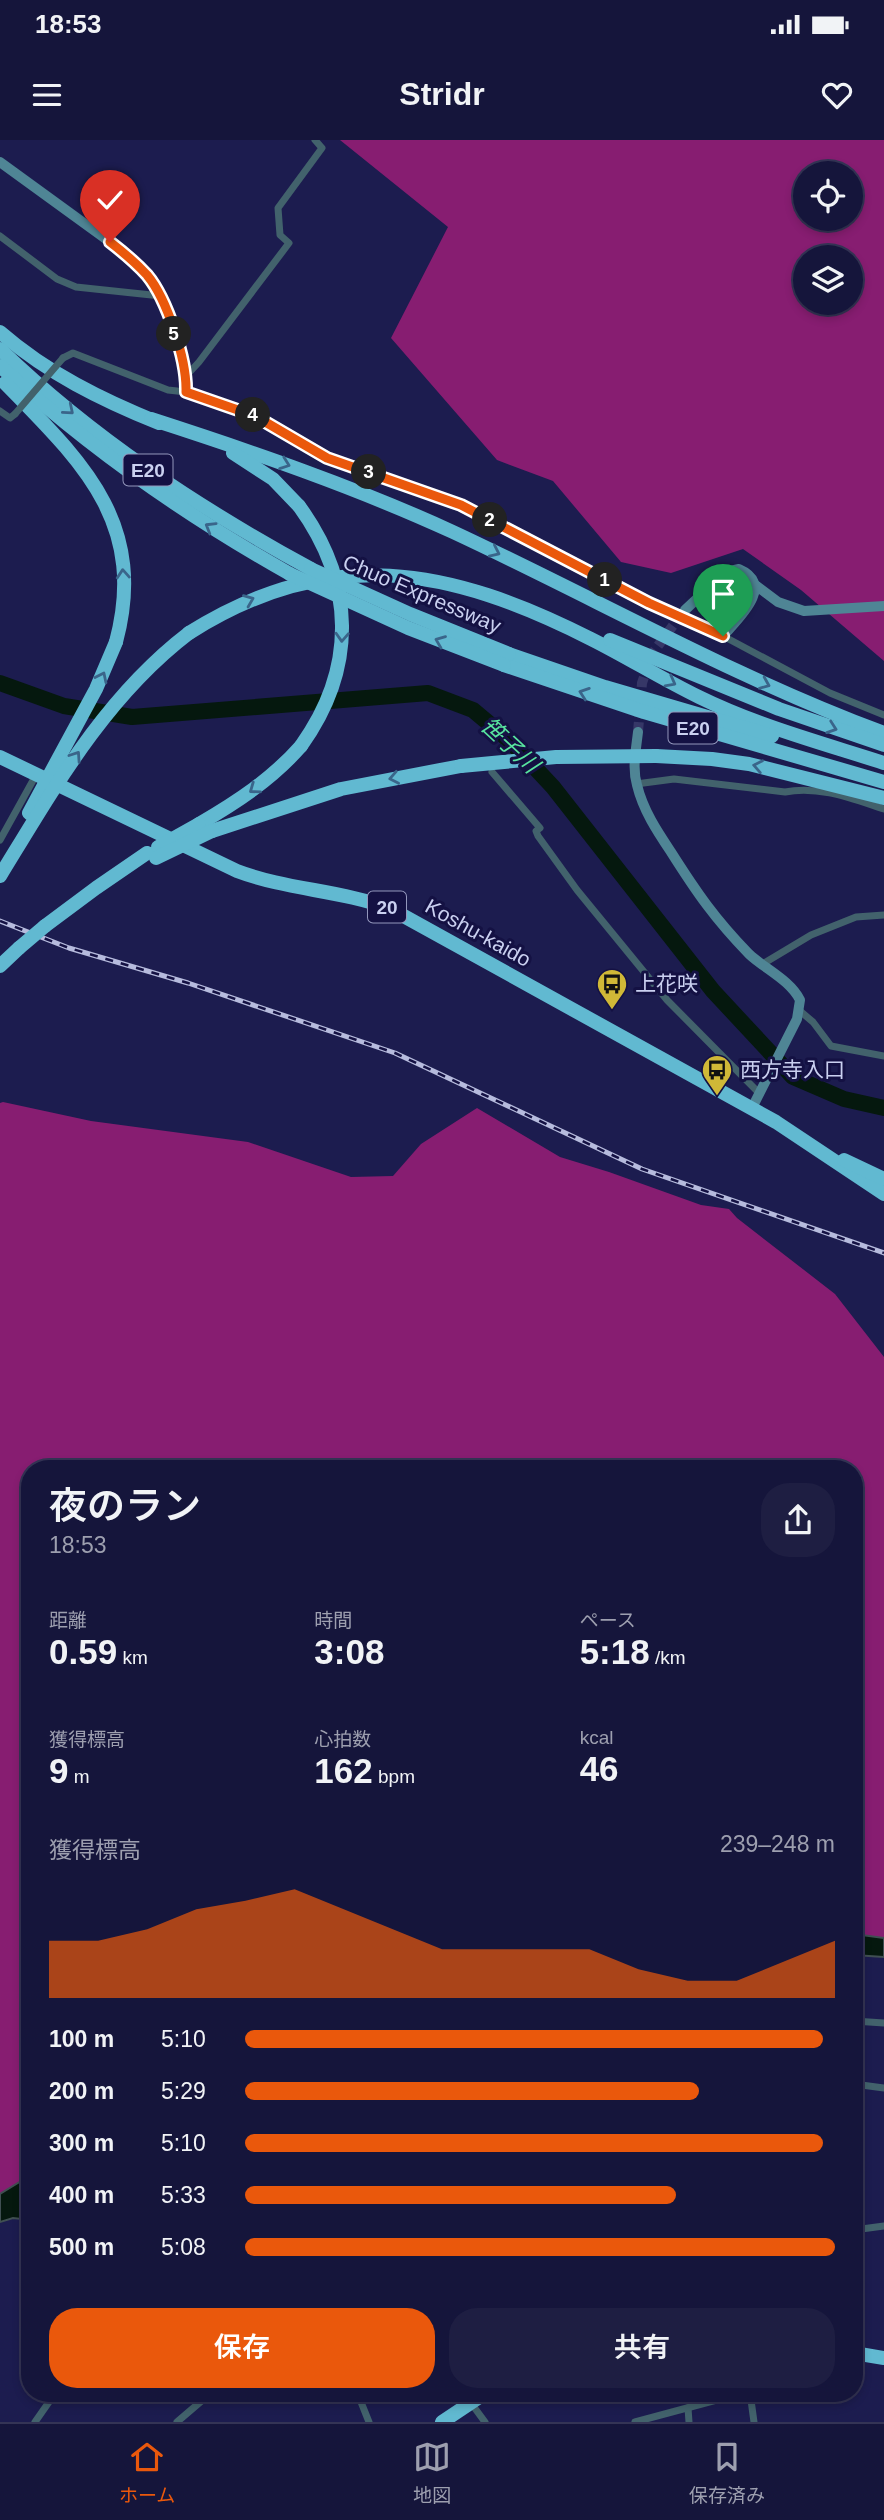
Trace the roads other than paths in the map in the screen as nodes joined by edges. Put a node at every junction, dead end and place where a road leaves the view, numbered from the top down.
1 (315, 140) edge
2 (0, 162) edge
3 (0, 236) edge
4 (161, 296) junction
5 (0, 332) edge
6 (0, 349) edge
7 (0, 366) edge
8 (187, 375) junction
9 (0, 377) edge
10 (186, 392) junction
11 (0, 411) edge
12 (151, 419) junction
13 (754, 584) junction
14 (471, 589) junction
15 (884, 606) edge
16 (685, 610) tunnel mouth
17 (723, 636) junction
18 (507, 660) junction
19 (884, 715) edge
20 (638, 732) tunnel mouth
21 (884, 733) edge
22 (884, 745) edge
23 (0, 757) edge
24 (884, 765) edge
25 (492, 772) dead end
26 (36, 774) junction
27 (884, 782) edge
28 (636, 784) junction
29 (884, 798) edge
30 (884, 809) edge
31 (205, 827) junction
32 (0, 840) edge
33 (0, 867) edge
34 (0, 876) edge
35 (884, 915) edge
36 (761, 965) junction
37 (0, 966) edge
38 (799, 1015) junction
39 (884, 1056) edge
40 (760, 1094) junction
41 (752, 1108) junction
42 (803, 1138) junction
43 (884, 1179) edge
44 (884, 1194) edge
45 (863, 2022) edge
46 (884, 2023) edge
47 (863, 2085) edge
48 (884, 2088) edge
49 (884, 2226) edge
50 (863, 2229) edge
51 (863, 2354) edge
52 (884, 2358) edge
53 (49, 2402) edge
54 (200, 2402) edge
55 (361, 2402) edge
56 (708, 2402) edge
57 (751, 2402) edge
58 (471, 2403) joint
59 (688, 2407) junction
60 (37, 2419) edge
61 (47, 2422) edge
62 (177, 2422) edge
63 (369, 2422) edge
64 (442, 2422) edge
65 (485, 2422) edge
66 (635, 2422) edge
67 (689, 2422) edge
68 (754, 2422) edge

1 - 8 street
2 - 4 street
3 - 4 street
4 - 8 street
5 - 12 highway
6 -> 18 highway, Chuo Expressway / E20, bridge
18 -> 7 highway, Chuo Expressway / E20, bridge
8 - 10 street
33 -> 9 highway, bridge
10 - 11 street, bridge
10 - 17 street
12 -> 21 highway
12 -> 31 highway, bridge
13 - 15 street
13 - 16 street
13 - 17 street
14 -> 22 highway
14 -> 24 highway
34 -> 14 highway, bridge
17 - 19 street
18 - 24 highway, Chuo Expressway / E20
27 -> 18 highway, Chuo Expressway / E20
20 - 28 street
23 - 26 highway, Koshu-kaido / 20
25 - 40 street
26 - 32 street
26 - 41 highway, Koshu-kaido / 20
28 - 30 street
28 - 36 street
29 -> 31 highway, bridge
31 - 37 highway, bridge
35 - 36 street
36 - 38 street
38 - 39 street
38 - 40 street
40 - 41 street
41 - 42 highway, Koshu-kaido / 20
42 - 43 highway, Koshu-kaido / 20
42 - 44 highway, Koshu-kaido / 20
45 - 46 street
47 - 48 street
49 - 50 street
51 - 52 highway
53 - 60 street
54 - 62 street
55 - 63 street
56 - 59 street
57 - 68 street
58 - 64 highway
58 - 65 street
59 - 66 street
59 - 67 street
60 - 61 street

